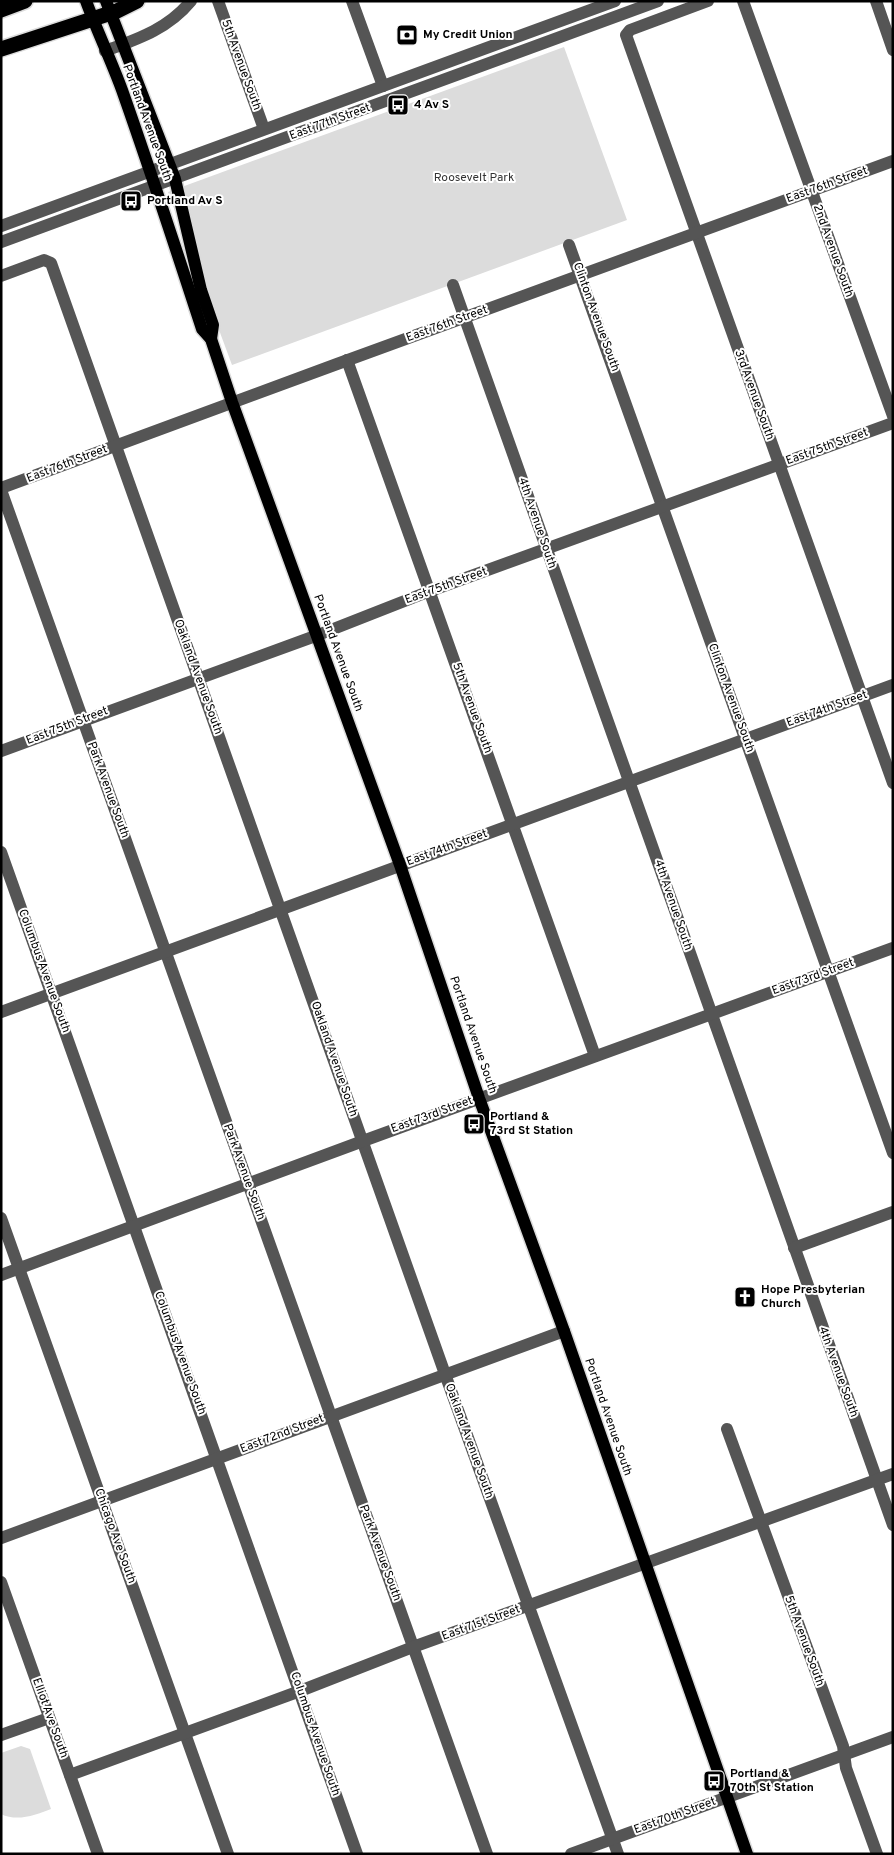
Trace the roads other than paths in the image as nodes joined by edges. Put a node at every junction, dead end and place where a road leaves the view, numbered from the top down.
1 (25, 1) edge
2 (86, 1) edge
3 (137, 1) edge
4 (191, 1) edge
5 (218, 1) edge
6 (352, 1) edge
7 (615, 1) edge
8 (658, 1) edge
9 (708, 1) edge
10 (743, 1) edge
11 (876, 1) edge
12 (108, 7) edge
13 (1, 10) edge
14 (92, 18) junction
15 (123, 45) junction
16 (1, 49) edge
17 (893, 50) edge
18 (105, 51) junction
19 (383, 86) junction
20 (264, 129) junction
21 (893, 161) edge
22 (169, 164) junction
23 (150, 171) junction
24 (175, 179) junction
25 (156, 186) junction
26 (812, 191) junction
27 (1, 226) edge
28 (696, 233) junction
29 (1, 242) edge
30 (569, 245) dead end
31 (1, 276) edge
32 (581, 276) junction
33 (453, 285) dead end
34 (466, 318) junction
35 (211, 339) junction
36 (347, 360) junction
37 (232, 402) junction
38 (893, 416) edge
39 (893, 423) edge
40 (116, 445) junction
41 (779, 465) junction
42 (1, 489) edge
43 (663, 507) junction
44 (546, 549) junction
45 (430, 591) junction
46 (318, 635) junction
47 (199, 678) junction
48 (893, 685) edge
49 (862, 696) junction
50 (83, 720) junction
51 (746, 739) junction
52 (1, 751) edge
53 (630, 781) junction
54 (893, 783) edge
55 (513, 824) junction
56 (1, 852) edge
57 (400, 865) junction
58 (281, 909) junction
59 (893, 948) edge
60 (166, 951) junction
61 (828, 971) junction
62 (53, 993) junction
63 (1, 1012) edge
64 (711, 1014) junction
65 (594, 1056) junction
66 (479, 1098) junction
67 (363, 1141) junction
68 (893, 1152) edge
69 (248, 1183) junction
70 (893, 1212) edge
71 (1, 1218) edge
72 (134, 1226) junction
73 (794, 1248) junction
74 (20, 1269) junction
75 (1, 1275) edge
76 (564, 1331) junction
77 (445, 1374) junction
78 (331, 1416) junction
79 (727, 1429) dead end
80 (218, 1459) junction
81 (893, 1474) edge
82 (876, 1480) junction
83 (102, 1501) junction
84 (760, 1521) junction
85 (893, 1525) edge
86 (1, 1538) edge
87 (644, 1563) junction
88 (1, 1582) edge
89 (529, 1605) junction
90 (413, 1647) junction
91 (300, 1691) junction
92 (50, 1718) junction
93 (186, 1734) junction
94 (1, 1735) edge
95 (893, 1737) edge
96 (845, 1754) junction
97 (70, 1775) junction
98 (727, 1797) junction
99 (613, 1838) junction
100 (98, 1854) edge
101 (228, 1854) edge
102 (357, 1854) edge
103 (487, 1854) edge
104 (571, 1854) edge
105 (618, 1854) edge
106 (747, 1854) edge
107 (877, 1854) edge

1 - 13 highway
2 - 14 main road, Portland Avenue South
3 - 12 highway
4 - 15 street
5 - 20 street, 5th Avenue South
6 - 19 street
7 - 19 street, East 77th Street
8 - 24 street, East 77th Street
9 - 28 street, 3rd Avenue South
10 - 26 street, 2nd Avenue South
11 - 17 street
12 - 14 highway
12 - 15 main road, Portland Avenue South
14 - 16 highway
14 - 18 main road, Portland Avenue South
15 - 18 street
15 - 22 main road, Portland Avenue South
18 - 23 main road, Portland Avenue South
19 - 20 street, East 77th Street
20 - 22 street, East 77th Street
21 - 26 street, East 76th Street
22 - 23 street, East 77th Street
22 - 24 main road, Portland Avenue South
23 - 25 main road, Portland Avenue South
23 - 27 street, East 77th Street
24 - 25 street, East 77th Street
24 - 35 main road, Portland Avenue South
25 - 29 street, East 77th Street
25 - 35 main road, Portland Avenue South
26 - 28 street, East 76th Street
26 - 38 street, 2nd Avenue South
28 - 32 street, East 76th Street
28 - 41 street, 3rd Avenue South
30 - 32 street, Clinton Avenue South
31 - 40 street, Oakland Avenue South
32 - 34 street, East 76th Street
32 - 43 street, Clinton Avenue South
33 - 34 street, 4th Avenue South
34 - 36 street, East 76th Street
34 - 44 street, 4th Avenue South
35 - 37 main road, Portland Avenue South
36 - 37 street, East 76th Street
36 - 45 street, 5th Avenue South
37 - 40 street, East 76th Street
37 - 46 main road, Portland Avenue South
39 - 41 street, East 75th Street
40 - 42 street, East 76th Street
40 - 47 street, Oakland Avenue South
41 - 43 street, East 75th Street
41 - 49 street, 3rd Avenue South
42 - 50 street, Park Avenue South
43 - 44 street, East 75th Street
43 - 51 street, Clinton Avenue South
44 - 45 street, East 75th Street
44 - 53 street, 4th Avenue South
45 - 46 street, East 75th Street
45 - 55 street, 5th Avenue South
46 - 47 street, East 75th Street
46 - 57 main road, Portland Avenue South
47 - 50 street, East 75th Street
47 - 58 street, Oakland Avenue South
48 - 49 street, East 74th Street
49 - 51 street, East 74th Street
49 - 54 street, 3rd Avenue South
50 - 52 street, East 75th Street
50 - 60 street, Park Avenue South
51 - 53 street, East 74th Street
51 - 61 street, Clinton Avenue South
53 - 55 street, East 74th Street
53 - 64 street, 4th Avenue South
55 - 57 street, East 74th Street
55 - 65 street, 5th Avenue South
56 - 62 street, Columbus Avenue South
57 - 58 street, East 74th Street
57 - 66 main road, Portland Avenue South
58 - 60 street, East 74th Street
58 - 67 street, Oakland Avenue South
59 - 61 street, East 73rd Street
60 - 62 street, East 74th Street
60 - 69 street, Park Avenue South
61 - 64 street, East 73rd Street
61 - 68 street, Clinton Avenue South
62 - 63 street, East 74th Street
62 - 72 street, Columbus Avenue South
64 - 65 street, East 73rd Street
64 - 73 street, 4th Avenue South
65 - 66 street, East 73rd Street
66 - 67 street, East 73rd Street
66 - 76 main road, Portland Avenue South
67 - 69 street, East 73rd Street
67 - 77 street, Oakland Avenue South
69 - 72 street, East 73rd Street
69 - 78 street, Park Avenue South
70 - 73 street
71 - 74 street, Chicago Ave South
72 - 74 street, East 73rd Street
72 - 80 street, Columbus Avenue South
73 - 82 street, 4th Avenue South
74 - 75 street, East 73rd Street
74 - 83 street, Chicago Ave South
76 - 77 street, East 72nd Street
76 - 87 main road, Portland Avenue South
77 - 78 street, East 72nd Street
77 - 89 street, Oakland Avenue South
78 - 80 street, East 72nd Street
78 - 90 street, Park Avenue South
79 - 84 street, 5th Avenue South
80 - 83 street, East 72nd Street
80 - 91 street, Columbus Avenue South
81 - 82 street, East 71st Street
82 - 84 street, East 71st Street
82 - 85 street, 4th Avenue South
83 - 86 street, East 72nd Street
83 - 93 street, Chicago Ave South
84 - 87 street, East 71st Street
84 - 96 street, 5th Avenue South
87 - 89 street, East 71st Street
87 - 98 main road, Portland Avenue South
88 - 92 street, Elliot Ave South
89 - 90 street, East 71st Street
89 - 99 street, Oakland Avenue South
90 - 91 street, East 71st Street
90 - 103 street, Park Avenue South
91 - 93 street, East 71st Street
91 - 102 street, Columbus Avenue South
92 - 94 street
92 - 97 street, Elliot Ave South
93 - 97 street, East 71st Street
93 - 101 street, Chicago Ave South
95 - 96 street, East 70th Street
96 - 98 street, East 70th Street
96 - 107 street, 5th Avenue South
97 - 100 street, Elliot Ave South
98 - 99 street, East 70th Street
98 - 106 main road, Portland Avenue South
99 - 104 street, East 70th Street
99 - 105 street, Oakland Avenue South

